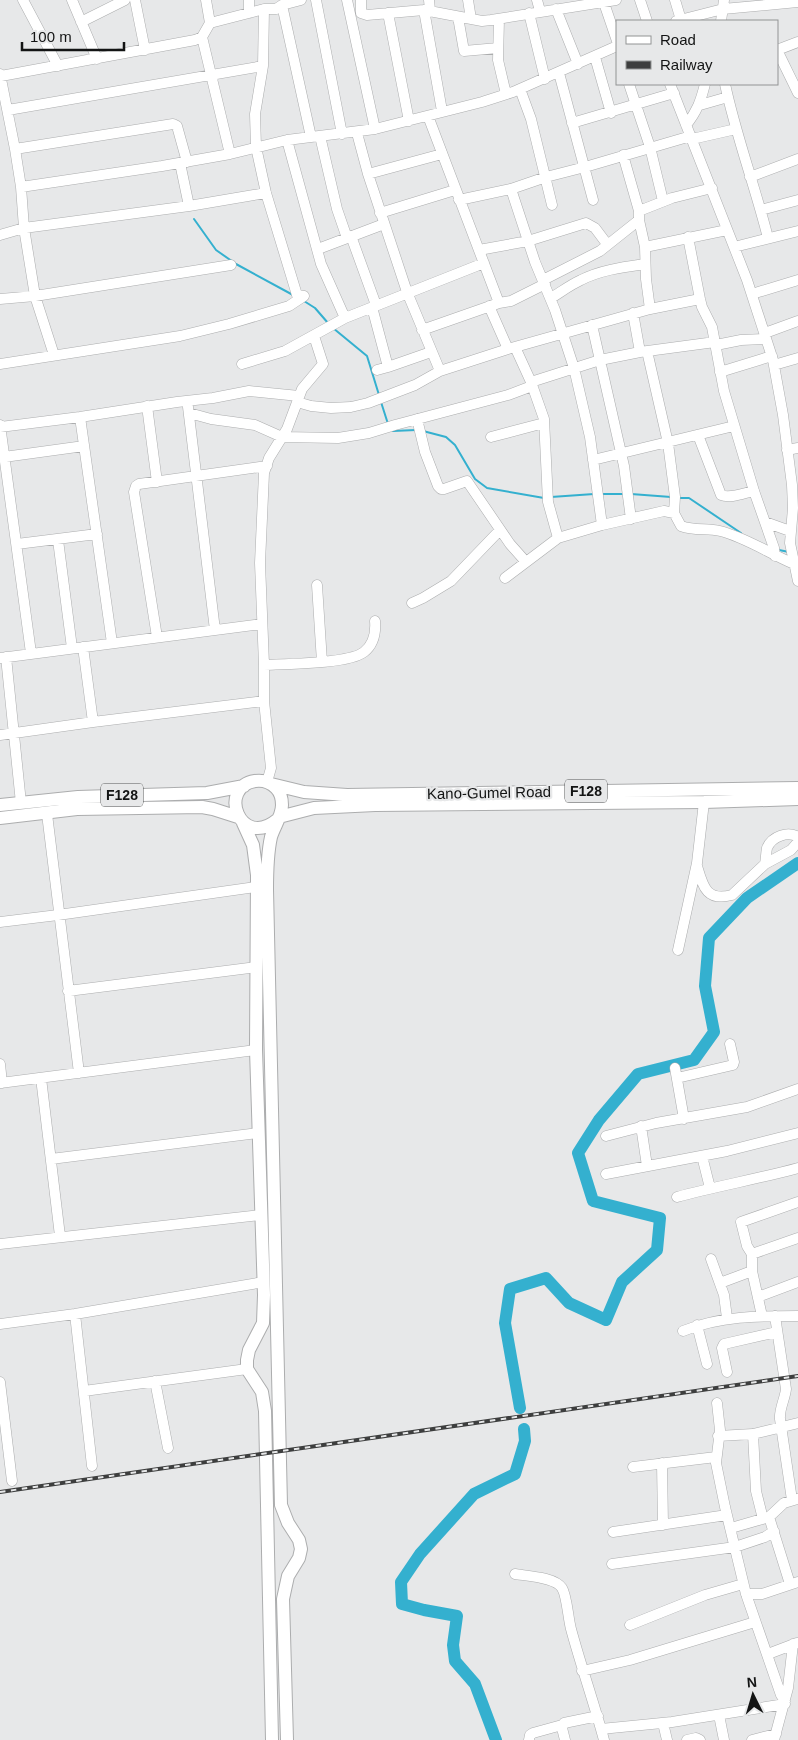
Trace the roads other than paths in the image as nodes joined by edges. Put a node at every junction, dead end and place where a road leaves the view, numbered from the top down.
1 (23, 0) edge
2 (72, 0) edge
3 (125, 0) edge
4 (135, 0) edge
5 (206, 0) edge
6 (249, 0) edge
7 (301, 0) edge
8 (316, 0) edge
9 (347, 0) edge
10 (361, 0) edge
11 (468, 0) edge
12 (537, 0) edge
13 (616, 0) edge
14 (640, 0) edge
15 (675, 0) edge
16 (603, 1) edge
17 (798, 2) edge
18 (278, 5) edge
19 (724, 5) edge
20 (428, 7) edge
21 (264, 9) junction
22 (556, 9) junction
23 (540, 11) junction
24 (249, 13) junction
25 (388, 13) junction
26 (529, 13) junction
27 (458, 17) junction
28 (471, 18) junction
29 (499, 19) junction
30 (647, 20) edge
31 (678, 20) edge
32 (721, 20) edge
33 (81, 22) junction
34 (210, 23) junction
35 (202, 37) junction
36 (616, 38) edge
37 (798, 42) edge
38 (616, 46) edge
39 (498, 48) junction
40 (145, 50) junction
41 (778, 50) edge
42 (778, 52) edge
43 (595, 56) junction
44 (97, 58) junction
45 (578, 64) junction
46 (58, 66) junction
47 (263, 66) junction
48 (559, 73) junction
49 (1, 75) edge
50 (212, 75) junction
51 (545, 79) junction
52 (629, 85) edge
53 (705, 85) edge
54 (725, 85) edge
55 (520, 89) junction
56 (672, 89) edge
57 (798, 93) edge
58 (506, 94) junction
59 (728, 97) junction
60 (700, 105) junction
61 (635, 106) junction
62 (8, 110) junction
63 (442, 112) junction
64 (611, 113) junction
65 (428, 116) junction
66 (409, 121) junction
67 (572, 123) junction
68 (686, 125) junction
69 (375, 129) junction
70 (736, 129) junction
71 (357, 133) junction
72 (342, 134) junction
73 (315, 137) junction
74 (691, 137) junction
75 (287, 140) junction
76 (256, 147) junction
77 (650, 147) junction
78 (15, 149) junction
79 (230, 154) junction
80 (442, 154) junction
81 (623, 156) junction
82 (798, 158) edge
83 (184, 162) junction
84 (585, 167) junction
85 (368, 174) junction
86 (546, 177) junction
87 (750, 177) junction
88 (21, 187) junction
89 (712, 188) junction
90 (511, 189) junction
91 (266, 194) junction
92 (457, 195) junction
93 (593, 200) dead end
94 (798, 200) edge
95 (663, 201) junction
96 (552, 205) dead end
97 (189, 206) junction
98 (761, 210) junction
99 (380, 213) junction
100 (639, 216) junction
101 (384, 224) junction
102 (24, 228) junction
103 (727, 230) junction
104 (798, 231) edge
105 (0, 235) edge
106 (349, 237) junction
107 (688, 237) junction
108 (768, 238) junction
109 (528, 241) junction
110 (607, 244) junction
111 (734, 246) junction
112 (645, 247) junction
113 (318, 249) junction
114 (479, 250) junction
115 (484, 263) junction
116 (645, 264) junction
117 (231, 265) dead end
118 (798, 280) edge
119 (544, 282) junction
120 (407, 292) junction
121 (752, 294) junction
122 (35, 296) junction
123 (551, 298) junction
124 (700, 299) junction
125 (0, 300) edge
126 (499, 303) junction
127 (374, 306) junction
128 (489, 306) junction
129 (650, 309) junction
130 (634, 314) junction
131 (345, 318) junction
132 (798, 321) edge
133 (592, 325) junction
134 (422, 330) junction
135 (563, 332) junction
136 (314, 336) junction
137 (766, 336) junction
138 (716, 343) junction
139 (511, 348) junction
140 (431, 352) junction
141 (644, 352) junction
142 (54, 355) junction
143 (798, 358) edge
144 (600, 360) junction
145 (773, 360) junction
146 (0, 364) edge
147 (242, 364) dead end
148 (388, 367) junction
149 (574, 368) junction
150 (376, 370) dead end
151 (440, 371) junction
152 (720, 372) junction
153 (531, 384) junction
154 (298, 399) junction
155 (187, 401) junction
156 (147, 406) junction
157 (189, 413) junction
158 (80, 417) junction
159 (544, 423) junction
160 (0, 426) edge
161 (418, 426) junction
162 (734, 426) junction
163 (698, 435) junction
164 (282, 437) junction
165 (491, 437) dead end
166 (668, 443) junction
167 (84, 446) junction
168 (798, 448) edge
169 (787, 450) junction
170 (3, 454) edge
171 (622, 454) junction
172 (593, 460) junction
173 (267, 466) junction
174 (196, 476) junction
175 (157, 482) junction
176 (795, 484) edge
177 (754, 491) junction
178 (5, 495) edge
179 (674, 513) junction
180 (795, 513) edge
181 (632, 518) junction
182 (764, 522) junction
183 (602, 525) junction
184 (500, 530) junction
185 (790, 531) junction
186 (97, 534) junction
187 (558, 538) junction
188 (58, 540) junction
189 (17, 544) junction
190 (774, 552) junction
191 (792, 556) junction
192 (526, 562) junction
193 (505, 578) dead end
194 (798, 581) edge
195 (317, 586) dead end
196 (412, 603) dead end
197 (375, 621) dead end
198 (262, 624) junction
199 (215, 630) junction
200 (157, 638) junction
201 (112, 643) junction
202 (83, 647) junction
203 (72, 648) junction
204 (31, 653) junction
205 (3, 658) edge
206 (322, 662) junction
207 (264, 665) junction
208 (5, 699) edge
209 (264, 701) junction
210 (93, 722) junction
211 (14, 732) junction
212 (0, 735) edge
213 (269, 783) junction
214 (244, 786) junction
215 (798, 788) edge
216 (630, 797) junction
217 (798, 799) edge
218 (704, 802) junction
219 (21, 803) junction
220 (0, 806) edge
221 (47, 814) junction
222 (0, 818) edge
223 (278, 819) junction
224 (241, 820) junction
225 (798, 837) edge
226 (798, 842) edge
227 (697, 863) junction
228 (765, 864) junction
229 (256, 886) junction
230 (58, 915) junction
231 (0, 922) edge
232 (678, 950) dead end
233 (257, 967) junction
234 (68, 990) junction
235 (730, 1044) dead end
236 (256, 1050) junction
237 (0, 1064) edge
238 (79, 1073) junction
239 (41, 1078) junction
240 (1, 1083) edge
241 (798, 1089) edge
242 (684, 1118) junction
243 (642, 1126) junction
244 (258, 1133) junction
245 (798, 1133) edge
246 (606, 1136) dead end
247 (702, 1156) junction
248 (51, 1159) junction
249 (647, 1166) junction
250 (798, 1168) edge
251 (606, 1174) dead end
252 (710, 1188) junction
253 (677, 1197) dead end
254 (798, 1202) edge
255 (261, 1215) junction
256 (60, 1236) junction
257 (798, 1238) edge
258 (0, 1244) edge
259 (752, 1254) junction
260 (711, 1259) dead end
261 (752, 1271) junction
262 (264, 1282) junction
263 (720, 1282) junction
264 (798, 1282) edge
265 (758, 1297) junction
266 (75, 1314) junction
267 (762, 1316) junction
268 (775, 1316) junction
269 (798, 1316) edge
270 (727, 1318) junction
271 (0, 1324) edge
272 (697, 1325) junction
273 (683, 1331) dead end
274 (777, 1332) junction
275 (707, 1364) dead end
276 (247, 1369) junction
277 (727, 1372) dead end
278 (155, 1381) junction
279 (0, 1384) edge
280 (84, 1391) junction
281 (718, 1403) dead end
282 (798, 1423) edge
283 (781, 1428) junction
284 (752, 1434) junction
285 (718, 1436) junction
286 (168, 1448) dead end
287 (266, 1456) junction
288 (281, 1456) junction
289 (716, 1457) junction
290 (662, 1463) junction
291 (92, 1466) dead end
292 (633, 1467) dead end
293 (12, 1481) dead end
294 (795, 1499) edge
295 (727, 1515) junction
296 (766, 1518) junction
297 (663, 1525) junction
298 (731, 1528) junction
299 (774, 1531) junction
300 (613, 1532) dead end
301 (735, 1547) junction
302 (612, 1564) dead end
303 (515, 1574) dead end
304 (794, 1583) edge
305 (745, 1589) junction
306 (755, 1622) junction
307 (630, 1625) dead end
308 (796, 1643) edge
309 (768, 1654) junction
310 (582, 1671) junction
311 (785, 1702) junction
312 (719, 1714) junction
313 (598, 1716) junction
314 (663, 1723) junction
315 (562, 1725) junction
316 (601, 1729) junction
317 (775, 1737) edge
318 (272, 1740) edge
319 (287, 1740) edge
320 (529, 1740) edge
321 (565, 1740) edge
322 (604, 1740) edge
323 (667, 1740) edge
324 (687, 1740) edge
325 (700, 1740) edge
326 (724, 1740) edge
327 (752, 1740) edge

1 - 46 street
2 - 33 street
3 - 33 street
4 - 40 street
5 - 34 street
6 - 24 street
7 - 18 street
8 - 72 street
9 - 69 street
10 - 25 street
11 - 28 street
12 - 23 street
13 - 16 street
14 - 30 street
15 - 31 street
16 - 22 street
16 - 36 street
17 - 19 street
18 - 21 street
18 - 73 street
19 - 31 street
19 - 32 street
20 - 25 street
20 - 27 street
20 - 63 street
21 - 24 street
21 - 47 street
22 - 23 street
22 - 45 street
23 - 26 street
24 - 34 street
25 - 66 street
26 - 29 street
26 - 51 street
27 - 28 street
27 - 39 street
28 - 29 street
29 - 39 street
33 - 44 street
34 - 35 street
35 - 40 street
35 - 50 street
37 - 41 street
38 - 43 street
39 - 58 street
40 - 44 street
42 - 57 street
43 - 45 street
43 - 64 street
44 - 46 street
45 - 48 street
46 - 49 street
47 - 50 street
47 - 76 street
48 - 51 street
48 - 67 street
49 - 62 street
50 - 62 street
50 - 79 street
51 - 55 street
52 - 61 street
53 - 60 street
54 - 59 street
55 - 58 street
55 - 86 street
56 - 61 street
56 - 68 street
58 - 63 street
59 - 60 street
59 - 70 street
60 - 68 street
61 - 64 street
61 - 77 street
62 - 78 street
63 - 65 street
64 - 67 street
65 - 66 street
65 - 80 street
66 - 69 street
67 - 84 street
68 - 74 street
69 - 71 street
70 - 74 street
70 - 87 street
71 - 72 street
71 - 85 street
72 - 73 street
73 - 75 street
73 - 106 street
74 - 77 street
74 - 89 street
75 - 76 street
75 - 113 street
76 - 79 street
76 - 91 street
77 - 81 street
77 - 95 street
78 - 83 street
78 - 88 street
79 - 83 street
80 - 85 street
80 - 92 street
81 - 84 street
81 - 100 street
82 - 87 street
83 - 88 street
83 - 97 street
84 - 86 street
84 - 93 street
85 - 99 street
86 - 90 street
86 - 96 street
87 - 98 street
88 - 102 street
89 - 95 street
89 - 103 street
90 - 92 street
90 - 109 street
91 - 97 street
91 - 142 street
92 - 99 street
92 - 114 street
94 - 98 street
95 - 100 street
97 - 102 street
98 - 108 street
99 - 101 street
100 - 110 street
100 - 112 street
101 - 106 street
101 - 120 street
102 - 105 street
102 - 122 street
103 - 107 street
103 - 111 street
104 - 108 street
106 - 113 street
106 - 127 street
107 - 112 street
107 - 124 street
108 - 111 street
109 - 110 street
109 - 114 street
109 - 119 street
110 - 119 street
111 - 121 street
112 - 116 street
113 - 131 street
114 - 115 street
115 - 120 street
115 - 126 street
116 - 123 street
116 - 129 street
117 - 122 street
118 - 121 street
119 - 123 street
119 - 126 street
120 - 127 street
120 - 134 street
121 - 137 street
122 - 125 street
122 - 142 street
123 - 135 street
124 - 129 street
124 - 138 street
126 - 128 street
127 - 131 street
127 - 148 street
128 - 134 street
128 - 139 street
129 - 130 street
130 - 133 street
130 - 141 street
131 - 136 street
132 - 137 street
133 - 135 street
133 - 144 street
134 - 140 street
135 - 139 street
135 - 149 street
136 - 147 street
136 - 154 street
137 - 138 street
137 - 145 street
138 - 141 street
138 - 152 street
139 - 151 street
139 - 153 street
140 - 148 street
140 - 151 street
141 - 144 street
141 - 166 street
142 - 146 street
143 - 145 street
144 - 149 street
144 - 171 street
145 - 152 street
145 - 169 street
148 - 150 street
149 - 153 street
149 - 172 street
151 - 154 street
152 - 162 street
153 - 159 street
153 - 161 street
154 - 155 street
154 - 164 street
155 - 156 street
155 - 157 street
156 - 158 street
156 - 175 street
157 - 164 street
157 - 174 street
158 - 160 street
158 - 167 street
159 - 165 street
159 - 187 street
160 - 170 street
161 - 164 street
161 - 184 street
162 - 163 street
162 - 177 street
163 - 166 street
163 - 177 street
164 - 173 street
166 - 171 street
166 - 179 street
167 - 170 street
167 - 186 street
168 - 169 street
169 - 176 street
170 - 178 street
171 - 172 street
171 - 181 street
172 - 183 street
173 - 174 street
173 - 198 street
174 - 175 street
174 - 199 street
175 - 200 street
176 - 180 street
177 - 182 street
178 - 189 street
179 - 181 street
179 - 190 street
180 - 185 street
181 - 183 street
182 - 185 street
182 - 190 street
183 - 187 street
184 - 192 street
184 - 196 street
185 - 191 street
186 - 188 street
186 - 201 street
187 - 192 street
188 - 189 street
188 - 203 street
189 - 204 street
190 - 191 street
191 - 194 street
192 - 193 street
195 - 206 street
197 - 206 street
198 - 199 street
198 - 207 street
199 - 200 street
200 - 201 street
201 - 202 street
202 - 203 street
202 - 210 street
203 - 204 street
204 - 205 street
205 - 208 street
206 - 207 street
207 - 209 street
208 - 211 street
209 - 210 street
209 - 213 street
210 - 211 street
211 - 212 street
211 - 219 street
213 - 214 main road, F128
213 - 216 main road, Kano-Gumel Road / F128
213 - 223 main road
214 - 219 main road, F128
214 - 224 main road
215 - 216 main road, Kano-Gumel Road / F128
216 - 218 main road, Kano-Gumel Road / F128
216 - 223 main road, Kano-Gumel Road / F128
217 - 218 main road, Kano-Gumel Road / F128
218 - 227 street
219 - 220 main road, F128
221 - 222 main road, F128
221 - 224 main road, F128
221 - 230 street
223 - 224 main road, F128
223 - 288 main road
224 - 229 main road
225 - 228 street
226 - 228 street
227 - 228 street
227 - 232 street
229 - 230 street
229 - 233 main road
230 - 231 street
230 - 234 street
233 - 234 street
233 - 236 main road
234 - 238 street
235 - 242 street
236 - 238 street
236 - 244 main road
237 - 240 street
238 - 239 street
239 - 240 street
239 - 248 street
241 - 242 street
242 - 243 street
243 - 246 street
243 - 249 street
244 - 248 street
244 - 255 main road
245 - 247 street
247 - 249 street
247 - 252 street
248 - 256 street
249 - 251 street
250 - 252 street
252 - 253 street
254 - 259 street
255 - 256 street
255 - 262 main road
256 - 258 street
257 - 259 street
259 - 261 street
260 - 263 street
261 - 263 street
261 - 265 street
262 - 266 street
262 - 276 main road
263 - 270 street
264 - 265 street
265 - 267 street
266 - 271 street
266 - 280 street
267 - 268 street
267 - 270 street
268 - 269 street
268 - 274 street
270 - 272 street
272 - 273 street
272 - 275 street
274 - 277 street
274 - 283 street
276 - 278 street
276 - 287 main road
278 - 280 street
278 - 286 street
279 - 293 street
280 - 291 street
281 - 285 street
282 - 283 street
283 - 284 street
283 - 294 street
284 - 285 street
284 - 296 street
285 - 289 street
287 - 288 main road
287 - 318 main road
288 - 319 main road
289 - 290 street
289 - 295 street
290 - 292 street
290 - 297 street
294 - 296 street
295 - 297 street
295 - 298 street
296 - 298 street
296 - 299 street
297 - 300 street
298 - 301 street
299 - 301 street
299 - 304 street
301 - 302 street
301 - 305 street
303 - 310 street
304 - 305 street
305 - 306 street
305 - 307 street
306 - 309 street
306 - 310 street
308 - 309 street
308 - 311 street
309 - 311 street
310 - 313 street
311 - 312 street
311 - 317 street
312 - 314 street
312 - 326 street
313 - 315 street
313 - 316 street
314 - 316 street
314 - 323 street
315 - 320 street
315 - 321 street
316 - 322 street
317 - 327 street
324 - 325 street

